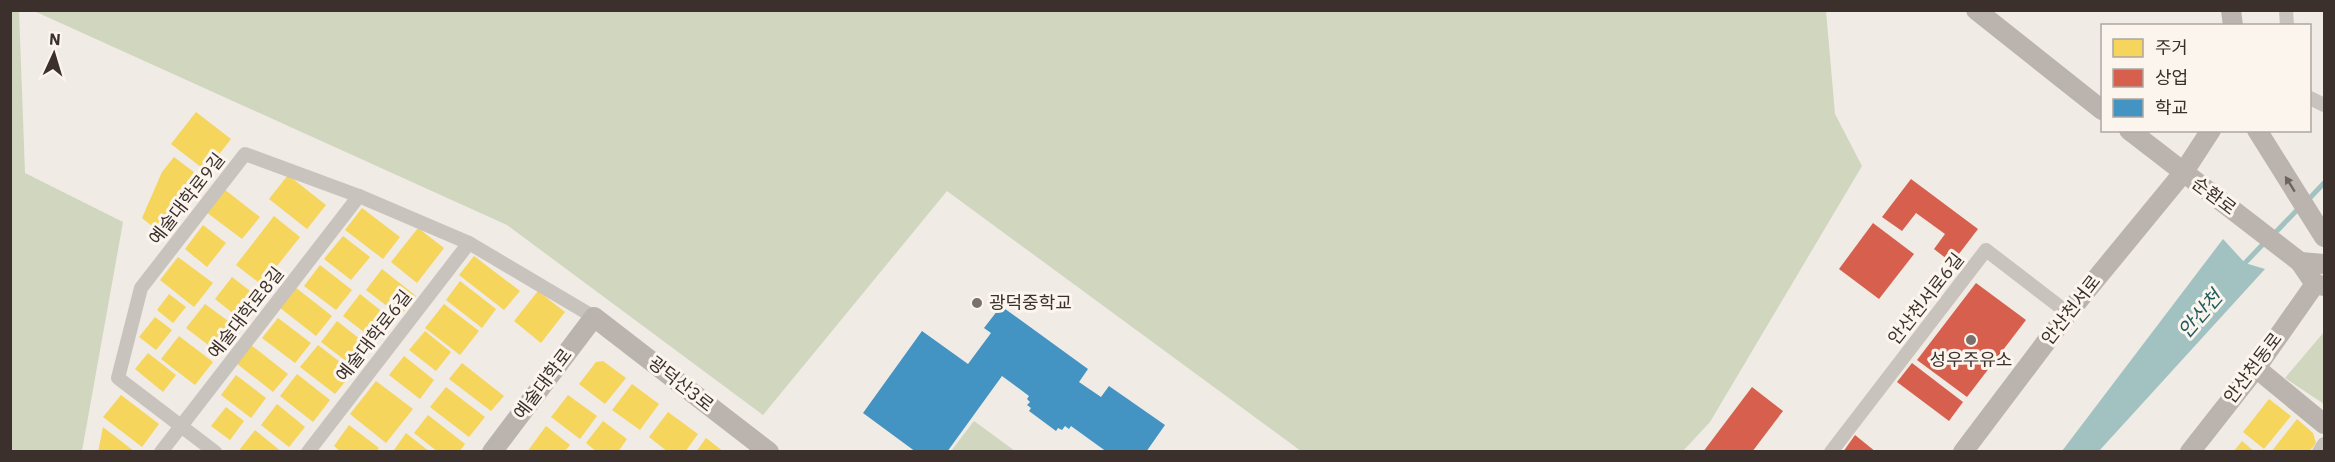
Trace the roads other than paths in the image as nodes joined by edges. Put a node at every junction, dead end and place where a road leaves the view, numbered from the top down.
1 (1976, 10) edge
2 (2311, 98) edge
3 (2325, 105) edge
4 (2101, 108) edge
5 (2131, 132) edge
6 (2210, 132) edge
7 (2258, 132) edge
8 (2180, 176) junction
9 (360, 196) junction
10 (2323, 235) edge
11 (469, 243) junction
12 (2300, 262) junction
13 (2325, 264) edge
14 (2320, 285) edge
15 (2068, 313) junction
16 (594, 317) junction
17 (2256, 368) junction
18 (2325, 424) edge
19 (182, 425) junction
20 (2325, 444) edge
21 (494, 451) edge
22 (161, 452) edge
23 (215, 452) edge
24 (308, 452) edge
25 (769, 452) edge
26 (1831, 452) edge
27 (1963, 452) edge
28 (2190, 452) edge
29 (2319, 452) edge

1 - 4 street
2 - 3 street
5 - 8 street, 순환로
6 - 8 street, 안산천서로
10 -> 7 street
8 - 12 street, 순환로
8 - 15 street, 안산천서로
9 - 11 street, 예술대학로9길
9 - 19 street, 예술대학로8길
9 - 19 street, 예술대학로9길
11 - 16 street, 예술대학로9길
11 - 24 street, 예술대학로6길
12 - 13 street
12 - 14 street, 순환로
14 - 17 street, 안산천동로
15 - 26 street, 안산천서로6길
15 - 27 street, 안산천서로
16 - 21 street, 예술대학로
16 - 25 street, 광덕산3로
17 - 18 street
17 - 28 street, 안산천동로
19 - 22 street, 예술대학로8길
19 - 23 street, 예술대학로9길
20 - 29 street

